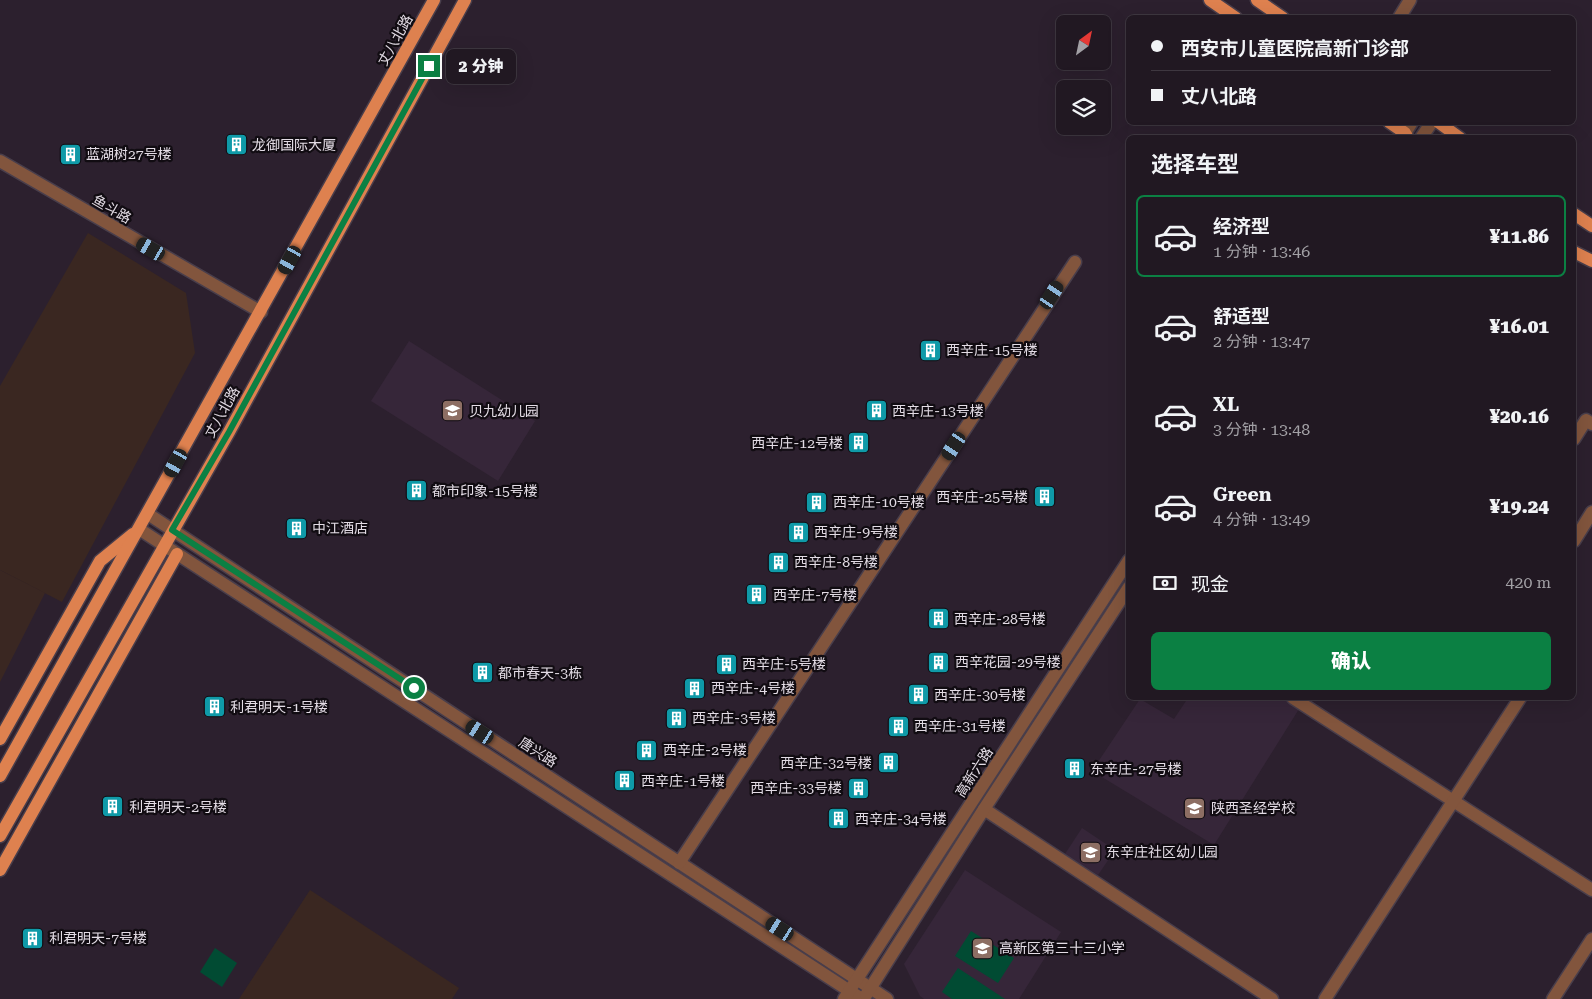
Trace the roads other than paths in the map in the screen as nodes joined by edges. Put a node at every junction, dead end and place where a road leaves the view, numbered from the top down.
1 (434, 0) edge
2 (465, 0) edge
3 (1210, 0) edge
4 (1257, 0) edge
5 (1410, 0) edge
6 (1232, 15) edge
7 (1279, 15) edge
8 (1401, 15) edge
9 (1394, 125) edge
10 (1442, 125) edge
11 (1407, 133) edge
12 (1456, 135) edge
13 (0, 161) edge
14 (1576, 215) edge
15 (1592, 226) edge
16 (1576, 253) edge
17 (1592, 261) edge
18 (1074, 262) dead end
19 (261, 312) junction
20 (1592, 424) edge
21 (1576, 435) edge
22 (1592, 512) edge
23 (148, 514) junction
24 (139, 529) junction
25 (172, 530) junction
26 (1576, 538) edge
27 (164, 545) junction
28 (177, 554) junction
29 (1126, 565) edge
30 (1126, 592) edge
31 (1298, 700) edge
32 (1519, 700) edge
33 (0, 739) edge
34 (0, 776) edge
35 (1454, 801) junction
36 (984, 809) junction
37 (0, 836) edge
38 (679, 863) junction
39 (0, 870) edge
40 (1592, 890) edge
41 (1592, 939) edge
42 (857, 980) junction
43 (846, 995) edge
44 (865, 995) edge
45 (887, 999) edge
46 (1272, 999) edge
47 (1325, 999) edge
48 (1553, 999) edge

1 - 19 main road, 丈八北路
2 - 25 main road, 丈八北路
3 - 6 main road
4 - 7 main road
5 - 8 street
9 - 11 main road
10 - 12 main road
13 - 19 street, 鱼斗路
14 - 15 main road
16 - 17 main road
18 - 38 street
19 - 23 main road, 丈八北路
20 - 21 street
22 - 26 street
23 - 24 main road, 丈八北路
23 - 25 street, 唐兴路
24 - 27 street, 唐兴路
24 - 33 main road
24 - 34 main road, 丈八北路
25 - 27 main road, 丈八北路
25 - 38 street, 唐兴路
27 - 28 street, 唐兴路
27 - 37 main road, 丈八北路
28 - 39 main road
28 - 43 street, 唐兴路
29 - 42 street, 高新六路
30 - 36 street, 高新六路
31 - 35 street
32 - 35 street
35 - 40 street
35 - 47 street
36 - 44 street, 高新六路
36 - 46 street
38 - 42 street, 唐兴路
41 - 48 street
42 - 43 street, 高新六路
42 - 44 street, 唐兴路
43 - 44 street, 唐兴路
44 - 45 street, 唐兴路

